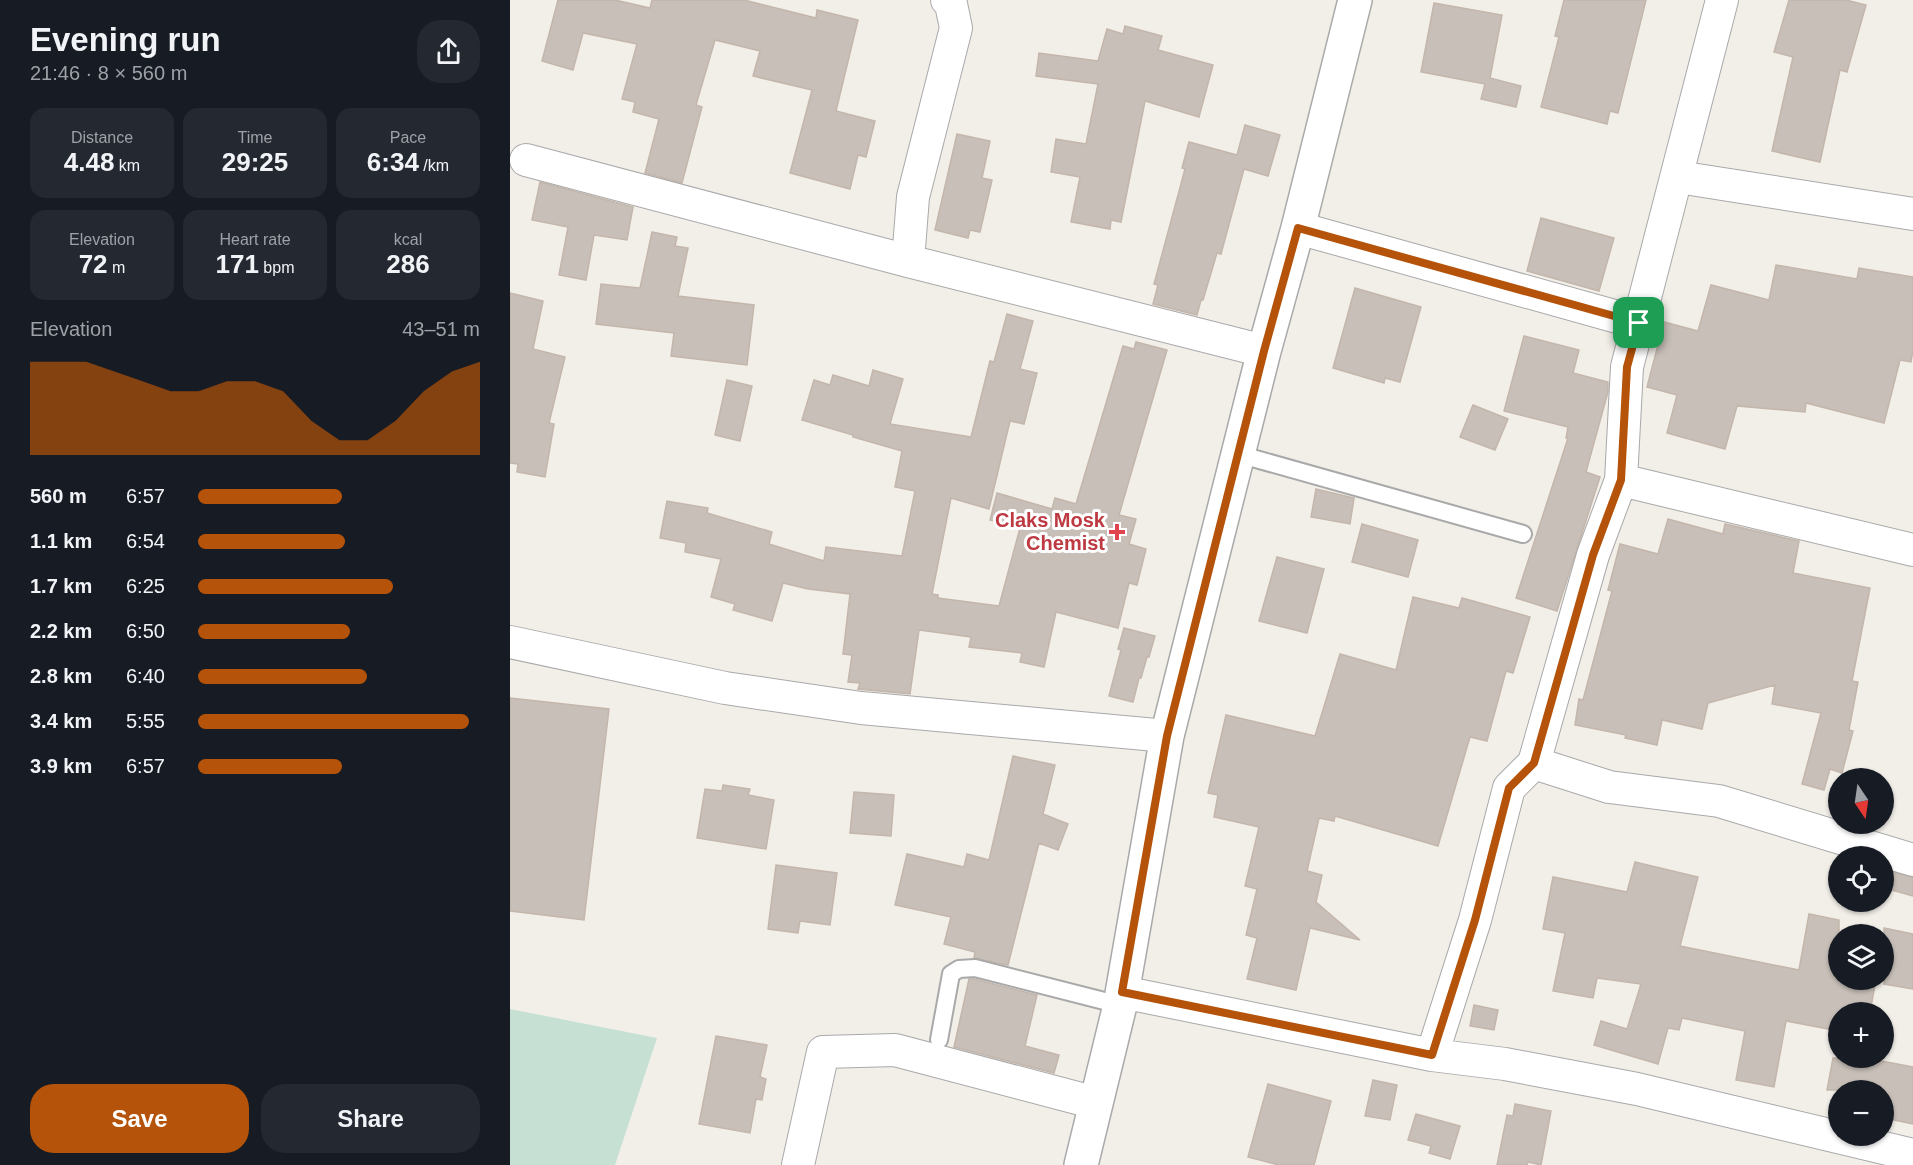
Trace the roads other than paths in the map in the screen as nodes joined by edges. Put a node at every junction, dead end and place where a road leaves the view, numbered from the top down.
1 (947, 0) edge
2 (1355, 0) edge
3 (1722, 0) edge
4 (526, 160) dead end
5 (1678, 177) junction
6 (1913, 214) edge
7 (1298, 228) junction
8 (908, 261) junction
9 (1639, 323) junction
10 (1264, 351) junction
11 (1238, 454) junction
12 (1621, 480) junction
13 (1523, 534) dead end
14 (1913, 550) edge
15 (510, 642) edge
16 (1167, 736) junction
17 (1534, 763) junction
18 (1913, 860) edge
19 (1121, 998) junction
20 (939, 1040) dead end
21 (1432, 1055) junction
22 (1096, 1103) junction
23 (1913, 1155) edge
24 (798, 1165) edge
25 (1081, 1165) edge

1 - 8 street
2 - 7 street
3 - 5 street
4 - 8 street
5 - 6 street
5 - 9 street
7 - 9 street
7 - 10 street
8 - 10 street
9 - 12 street
10 - 11 street
11 - 13 lane
11 - 16 street
12 - 14 street
12 - 17 street
15 - 16 street
16 - 19 street
17 - 18 street
17 - 21 street
19 - 20 lane
19 - 21 street
19 - 22 street
21 - 23 street
22 - 24 street
22 - 25 street

